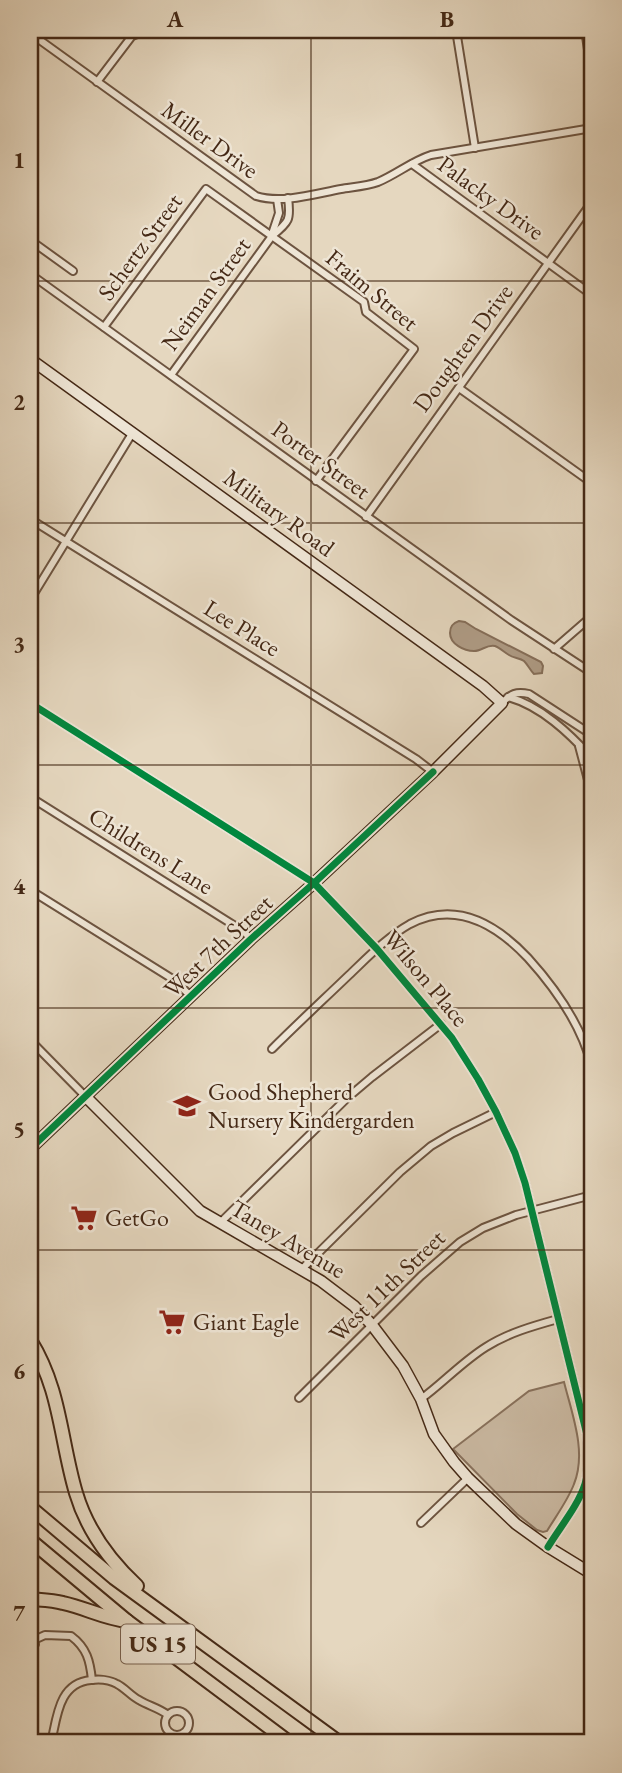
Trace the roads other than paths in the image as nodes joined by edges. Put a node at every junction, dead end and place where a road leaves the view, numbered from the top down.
1 (165, 30) edge
2 (456, 30) edge
3 (585, 30) edge
4 (136, 32) edge
5 (30, 33) edge
6 (592, 76) edge
7 (97, 82) junction
8 (592, 128) edge
9 (475, 148) junction
10 (412, 164) junction
11 (206, 188) joint
12 (288, 198) junction
13 (277, 199) junction
14 (592, 202) edge
15 (272, 236) junction
16 (30, 240) edge
17 (548, 263) junction
18 (72, 271) dead end
19 (30, 274) edge
20 (592, 295) edge
21 (104, 327) junction
22 (30, 359) edge
23 (171, 375) junction
24 (459, 388) junction
25 (133, 432) junction
26 (316, 481) junction
27 (592, 482) edge
28 (366, 517) junction
29 (30, 519) edge
30 (66, 542) junction
31 (30, 600) edge
32 (592, 616) edge
33 (554, 649) junction
34 (592, 673) edge
35 (505, 700) junction
36 (30, 703) edge
37 (592, 737) edge
38 (574, 738) junction
39 (592, 758) edge
40 (433, 772) junction
41 (592, 795) edge
42 (30, 797) edge
43 (314, 883) junction
44 (30, 890) edge
45 (251, 939) junction
46 (377, 949) junction
47 (191, 996) junction
48 (441, 1024) junction
49 (30, 1040) edge
50 (272, 1049) dead end
51 (592, 1067) edge
52 (85, 1096) junction
53 (496, 1112) junction
54 (30, 1149) edge
55 (592, 1195) edge
56 (532, 1211) junction
57 (220, 1223) junction
58 (302, 1269) junction
59 (558, 1319) junction
60 (372, 1325) junction
61 (30, 1340) edge
62 (299, 1398) dead end
63 (421, 1399) junction
64 (468, 1478) junction
65 (30, 1507) edge
66 (421, 1523) dead end
67 (30, 1540) edge
68 (548, 1547) junction
69 (592, 1574) edge
70 (30, 1599) edge
71 (127, 1621) junction
72 (180, 1627) junction
73 (32, 1637) edge
74 (30, 1652) edge
75 (92, 1680) junction
76 (168, 1715) dead end
77 (51, 1743) edge
78 (290, 1743) edge
79 (340, 1743) edge

1 - 4 street
2 - 9 street
3 - 6 street
4 - 7 street
5 - 7 street, Miller Drive
7 - 13 street, Miller Drive
8 - 9 street, Miller Drive
9 - 10 street, Miller Drive
10 - 12 street, Miller Drive
10 - 17 street, Palacky Drive
11 - 15 street, Fraim Street
11 - 21 street, Schertz Street
12 - 13 street, Miller Drive
12 - 15 street, Neiman Street
13 - 15 street, Neiman Street
14 - 17 street, Doughten Drive
15 - 23 street, Neiman Street
15 - 26 street, Fraim Street
16 - 18 street
17 - 20 street, Palacky Drive
17 - 24 street, Doughten Drive
19 - 21 street, Porter Street
21 - 23 street, Porter Street
22 - 25 street, Military Road
23 - 26 street, Porter Street
24 - 27 street
24 - 28 street, Doughten Drive
25 - 30 street
25 - 35 street, Military Road
26 - 28 street, Porter Street
28 - 33 street, Porter Street
29 - 30 street, Lee Place
30 - 31 street
30 - 40 street, Lee Place
32 - 33 street
33 - 34 street, Porter Street
35 - 37 street
35 - 38 street
35 - 40 street, West 7th Street
36 - 43 street, Wilson Place
38 - 39 street
38 - 41 street
40 - 43 street, West 7th Street
42 - 45 street, Childrens Lane
43 - 45 street, West 7th Street
43 - 46 street, Wilson Place
44 - 47 street
45 - 47 street, West 7th Street
46 - 48 street, Wilson Place
46 - 50 street
46 - 51 street
47 - 52 street, West 7th Street
48 - 53 street, Wilson Place
48 - 57 street
49 - 52 street, Taney Avenue
52 - 54 street, West 7th Street
52 - 57 street, Taney Avenue
53 - 56 street, Wilson Place
53 - 58 street
55 - 56 street, West 11th Street
56 - 59 street, Wilson Place
56 - 60 street, West 11th Street
57 - 58 street, Taney Avenue
58 - 60 street, Taney Avenue
59 - 63 street
59 - 68 street, Wilson Place
60 - 62 street, West 11th Street
60 - 63 street, Taney Avenue
61 - 72 highway
63 - 64 street, Taney Avenue
64 - 66 street
64 - 68 street, Taney Avenue
65 - 72 highway, US 15
67 - 71 highway, US 15
68 - 69 street, Taney Avenue
70 - 71 highway
71 - 78 highway, US 15
72 - 79 highway, US 15
73 - 74 street
73 - 75 street
75 - 76 street
75 - 77 street

